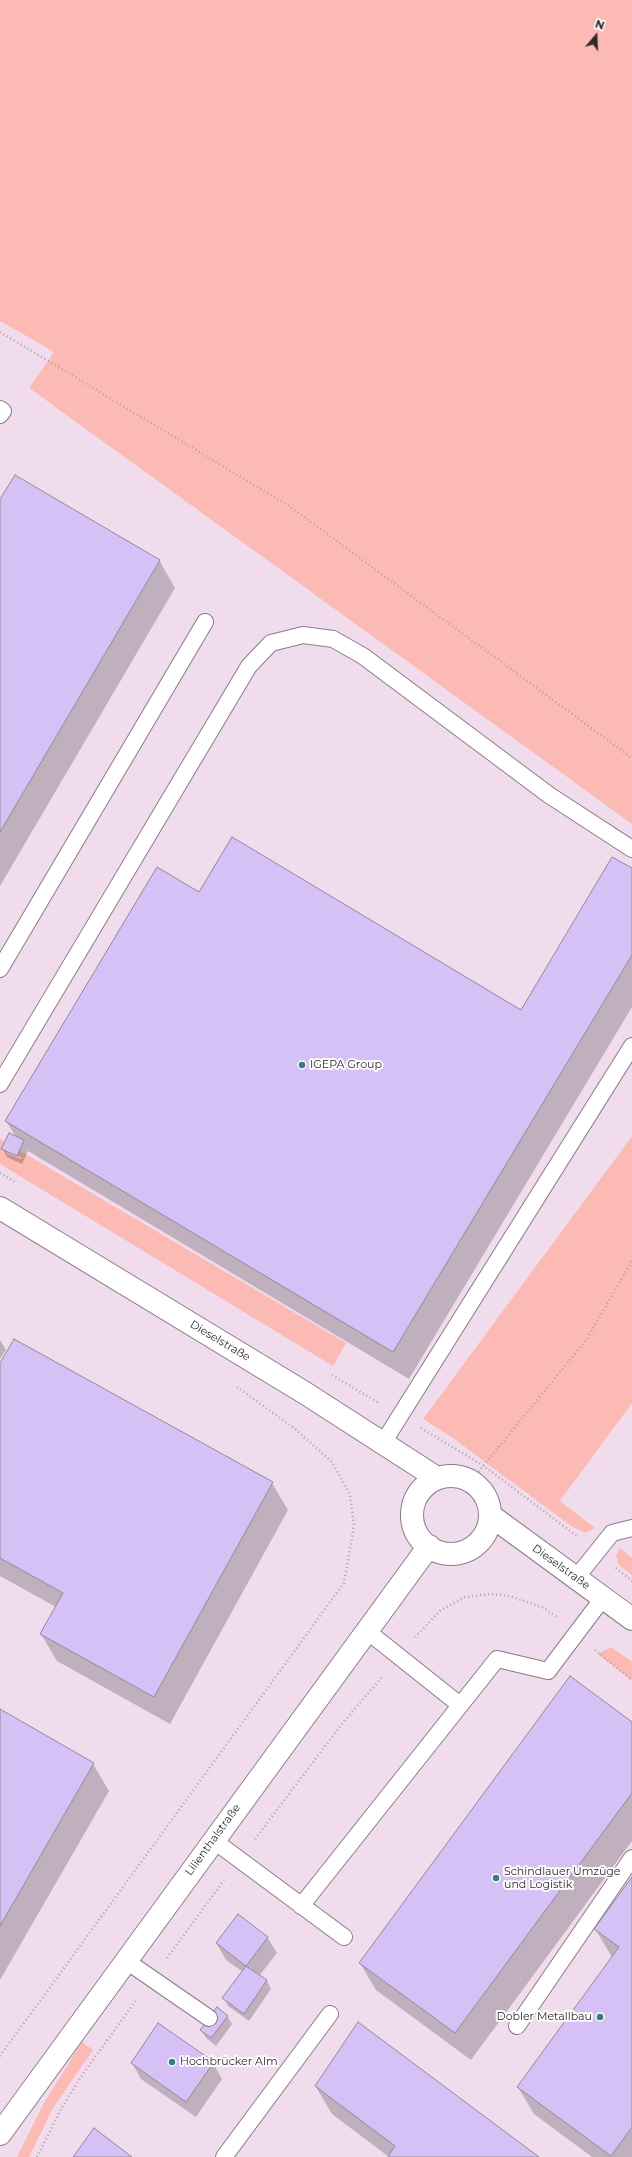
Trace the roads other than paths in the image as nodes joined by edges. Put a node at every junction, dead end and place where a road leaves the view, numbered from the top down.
1 (0, 409) edge
2 (0, 415) edge
3 (205, 622) dead end
4 (632, 849) edge
5 (0, 969) edge
6 (632, 1046) edge
7 (0, 1084) edge
8 (0, 1208) edge
9 (383, 1443) junction
10 (437, 1478) junction
11 (490, 1515) junction
12 (632, 1528) edge
13 (429, 1546) junction
14 (576, 1578) junction
15 (603, 1598) junction
16 (632, 1619) edge
17 (367, 1631) junction
18 (460, 1705) junction
19 (213, 1840) junction
20 (632, 1858) edge
21 (301, 1906) junction
22 (344, 1937) dead end
23 (125, 1960) junction
24 (330, 2014) dead end
25 (210, 2018) dead end
26 (517, 2026) dead end
27 (0, 2134) edge
28 (224, 2157) edge

1 - 2 lane
3 - 5 lane
4 - 7 lane
6 - 9 lane
8 - 9 street, Dieselstraße
9 - 10 street, Dieselstraße
10 - 11 street
10 - 13 street
11 - 13 street
11 - 14 street, Dieselstraße
12 - 14 lane
13 - 17 street, Lilienthalstraße
14 - 15 street, Dieselstraße
15 - 16 street, Dieselstraße
15 - 18 lane
17 - 18 lane
17 - 19 street, Lilienthalstraße
18 - 21 lane
19 - 21 lane
19 - 23 street, Lilienthalstraße
20 - 26 lane
21 - 22 lane
23 - 25 lane
23 - 27 street, Lilienthalstraße
24 - 28 lane

